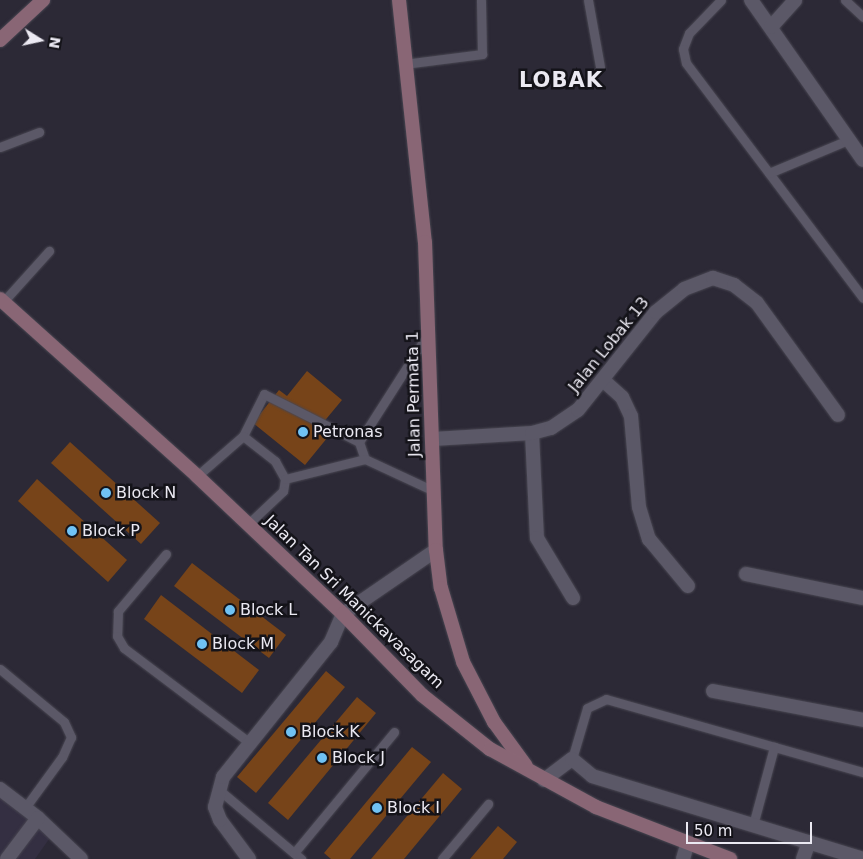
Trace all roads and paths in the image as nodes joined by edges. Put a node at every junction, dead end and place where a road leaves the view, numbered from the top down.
1 (43, 0) edge
2 (399, 0) edge
3 (481, 0) edge
4 (588, 0) edge
5 (722, 0) edge
6 (751, 0) edge
7 (795, 0) edge
8 (845, 0) edge
9 (863, 17) edge
10 (771, 27) junction
11 (0, 40) edge
12 (404, 64) junction
13 (600, 67) dead end
14 (39, 132) dead end
15 (848, 140) junction
16 (0, 147) edge
17 (863, 160) edge
18 (769, 173) junction
19 (49, 251) dead end
20 (863, 298) edge
21 (2, 300) edge
22 (431, 330) junction
23 (604, 381) junction
24 (838, 414) dead end
25 (532, 433) junction
26 (243, 436) junction
27 (433, 439) junction
28 (359, 442) junction
29 (365, 458) junction
30 (198, 476) junction
31 (286, 479) junction
32 (434, 492) junction
33 (248, 524) junction
34 (436, 550) junction
35 (166, 554) dead end
36 (746, 574) dead end
37 (688, 586) dead end
38 (573, 598) dead end
39 (863, 598) edge
40 (343, 614) junction
41 (0, 669) edge
42 (713, 691) dead end
43 (863, 720) edge
44 (394, 732) dead end
45 (250, 743) junction
46 (774, 747) junction
47 (572, 759) junction
48 (526, 767) junction
49 (863, 772) edge
50 (544, 780) junction
51 (0, 789) edge
52 (218, 789) junction
53 (488, 804) dead end
54 (26, 808) junction
55 (38, 818) junction
56 (753, 825) junction
57 (809, 842) junction
58 (687, 845) junction
59 (298, 856) edge
60 (7, 859) edge
61 (81, 859) edge
62 (249, 859) edge
63 (442, 859) edge
64 (683, 859) edge
65 (730, 859) edge
66 (804, 859) edge
67 (863, 859) edge

1 - 11 main road
2 - 12 main road, Jalan Permata 1
3 - 12 lane
4 - 13 lane
5 - 18 lane
6 - 10 street
7 - 10 street
8 - 9 lane
10 - 15 street
12 - 22 main road, Jalan Permata 1
14 - 16 lane
15 - 17 street
15 - 18 lane
18 - 20 lane
19 - 21 lane
21 - 30 main road, Jalan Tan Sri Manickavasagam
22 - 27 main road, Jalan Permata 1
22 - 28 lane
23 - 24 street, Jalan Lobak 13
23 - 25 street, Jalan Lobak 13
23 - 37 street
25 - 27 street, Jalan Lobak 13
25 - 38 street
26 - 28 lane
26 - 30 lane
26 - 31 lane
27 - 32 main road, Jalan Permata 1
28 - 29 lane
29 - 31 lane
29 - 32 lane
30 - 33 main road, Jalan Tan Sri Manickavasagam
31 - 33 lane
32 - 34 main road, Jalan Permata 1
33 - 40 main road, Jalan Tan Sri Manickavasagam
34 - 40 street
34 - 48 main road, Jalan Permata 1
35 - 45 lane
36 - 39 street
40 - 45 street
40 - 48 main road, Jalan Tan Sri Manickavasagam
41 - 54 lane
42 - 43 street
44 - 59 lane
45 - 52 street
46 - 47 lane
46 - 49 lane
46 - 56 lane
47 - 50 street
47 - 56 street
48 - 50 main road, Jalan Tan Sri Manickavasagam
50 - 58 main road, Jalan Tan Sri Manickavasagam
51 - 54 street
52 - 59 lane
52 - 62 street
53 - 63 lane
54 - 55 street
55 - 60 street
55 - 61 street
56 - 57 street
57 - 66 street
57 - 67 street
58 - 64 street
58 - 65 main road, Jalan Tan Sri Manickavasagam

